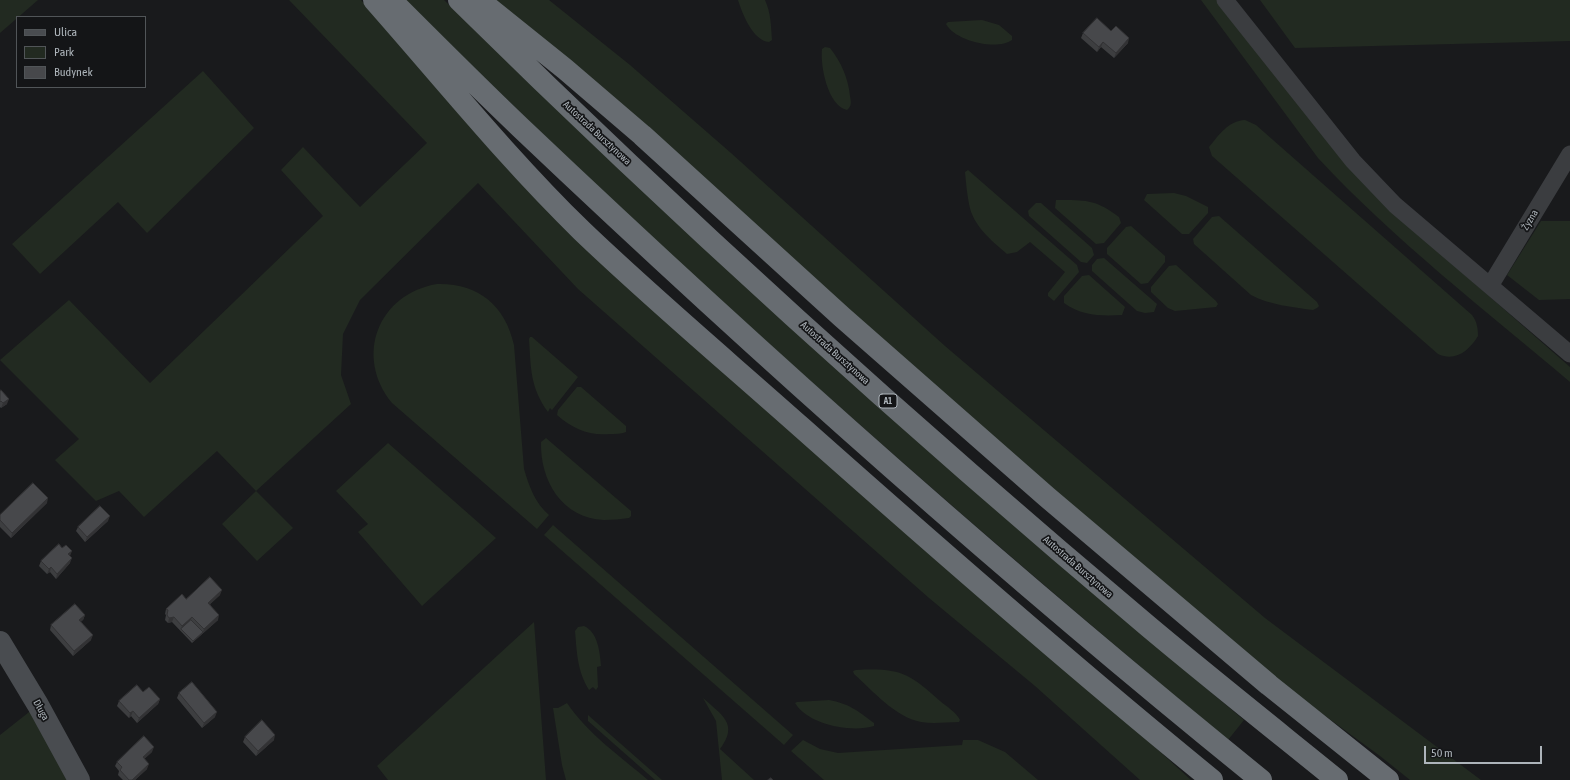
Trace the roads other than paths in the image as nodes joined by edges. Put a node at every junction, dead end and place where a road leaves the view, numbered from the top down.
1 (374, 0) edge
2 (391, 0) edge
3 (459, 0) edge
4 (479, 0) edge
5 (1225, 0) edge
6 (1570, 154) edge
7 (1490, 286) junction
8 (1570, 354) edge
9 (0, 642) edge
10 (79, 780) edge
11 (1212, 780) edge
12 (1261, 780) edge
13 (1337, 780) edge
14 (1388, 780) edge

1 - 11 highway
2 - 12 highway
3 - 13 highway, Autostrada Bursztynowa / A1
4 - 14 highway
5 - 7 street
6 - 7 street, Żyzna
7 - 8 street
9 - 10 street, Długa

